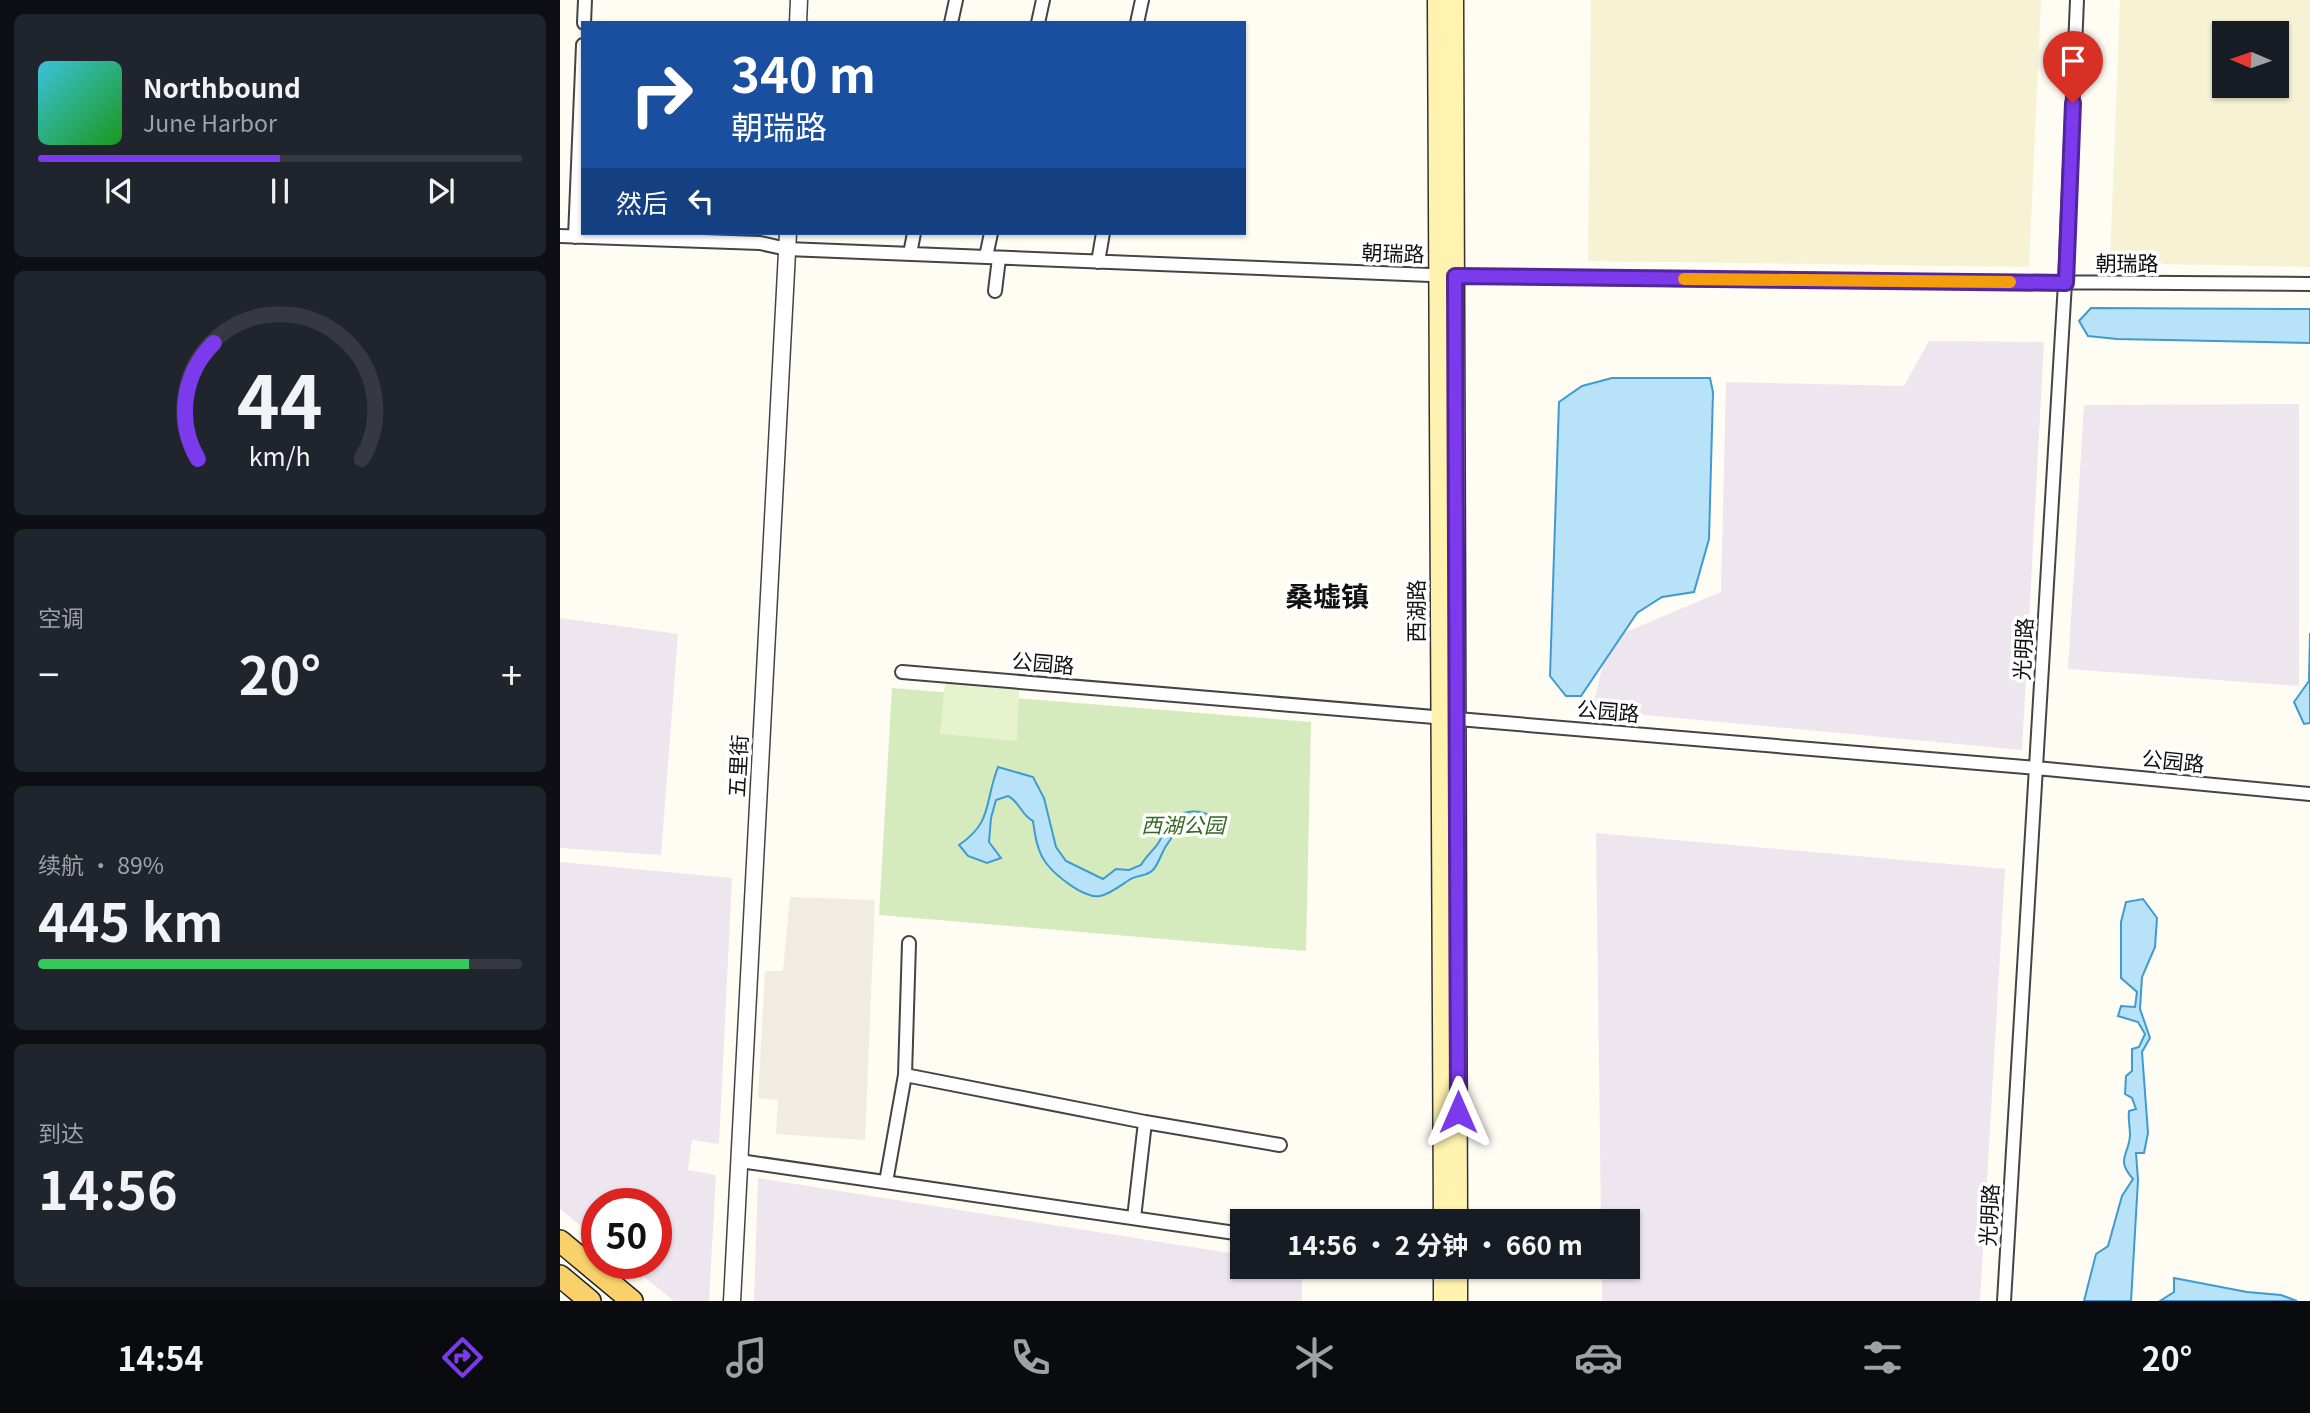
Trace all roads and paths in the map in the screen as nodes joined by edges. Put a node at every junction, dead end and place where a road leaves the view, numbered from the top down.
1 (585, 0) edge
2 (799, 0) edge
3 (956, 0) edge
4 (1043, 0) edge
5 (1142, 0) edge
6 (1437, 0) edge
7 (1454, 0) edge
8 (2077, 0) edge
9 (584, 21) edge
10 (797, 21) edge
11 (951, 21) edge
12 (1038, 21) edge
13 (1137, 21) edge
14 (581, 94) edge
15 (914, 235) edge
16 (991, 235) edge
17 (1103, 235) edge
18 (560, 236) edge
19 (575, 237) junction
20 (788, 241) edge
21 (910, 254) junction
22 (993, 258) junction
23 (1098, 262) junction
24 (1447, 276) junction
25 (2066, 283) junction
26 (2310, 284) edge
27 (995, 292) dead end
28 (902, 672) dead end
29 (1448, 718) junction
30 (2036, 768) junction
31 (2310, 794) edge
32 (909, 943) dead end
33 (905, 1075) junction
34 (1145, 1122) junction
35 (1280, 1145) dead end
36 (740, 1161) junction
37 (886, 1182) junction
38 (1443, 1209) edge
39 (1458, 1209) edge
40 (1134, 1218) junction
41 (1230, 1232) edge
42 (560, 1241) edge
43 (560, 1276) edge
44 (1443, 1279) edge
45 (1458, 1279) edge
46 (590, 1301) edge
47 (632, 1301) edge
48 (732, 1301) edge
49 (1443, 1301) edge
50 (1458, 1301) edge
51 (2004, 1301) edge

1 - 9 street
2 - 10 street
3 - 11 street
4 - 12 street
5 - 13 street
6 - 24 main road, 西湖路
7 - 24 main road, 西湖路
8 - 25 street, 光明路
14 - 19 street
15 - 21 street
16 - 22 street
17 - 23 street
18 - 19 street, 朝瑞路
19 - 20 street, 朝瑞路
20 - 21 street, 朝瑞路
20 - 36 street, 五里街
21 - 22 street, 朝瑞路
22 - 23 street, 朝瑞路
22 - 27 street
23 - 24 street, 朝瑞路
24 - 25 street, 朝瑞路
24 - 29 main road, 西湖路
25 - 26 street, 朝瑞路
25 - 30 street, 光明路
28 - 29 street, 公园路
29 - 30 street, 公园路
29 - 38 main road, 西湖路
29 - 39 main road, 西湖路
30 - 31 street, 公园路
30 - 51 street, 光明路
32 - 33 street
33 - 34 street
33 - 37 street
34 - 35 street
34 - 40 street
36 - 37 street
36 - 48 street, 五里街
37 - 40 street
40 - 41 street
42 - 47 main road
43 - 46 main road
44 - 49 main road
45 - 50 main road

